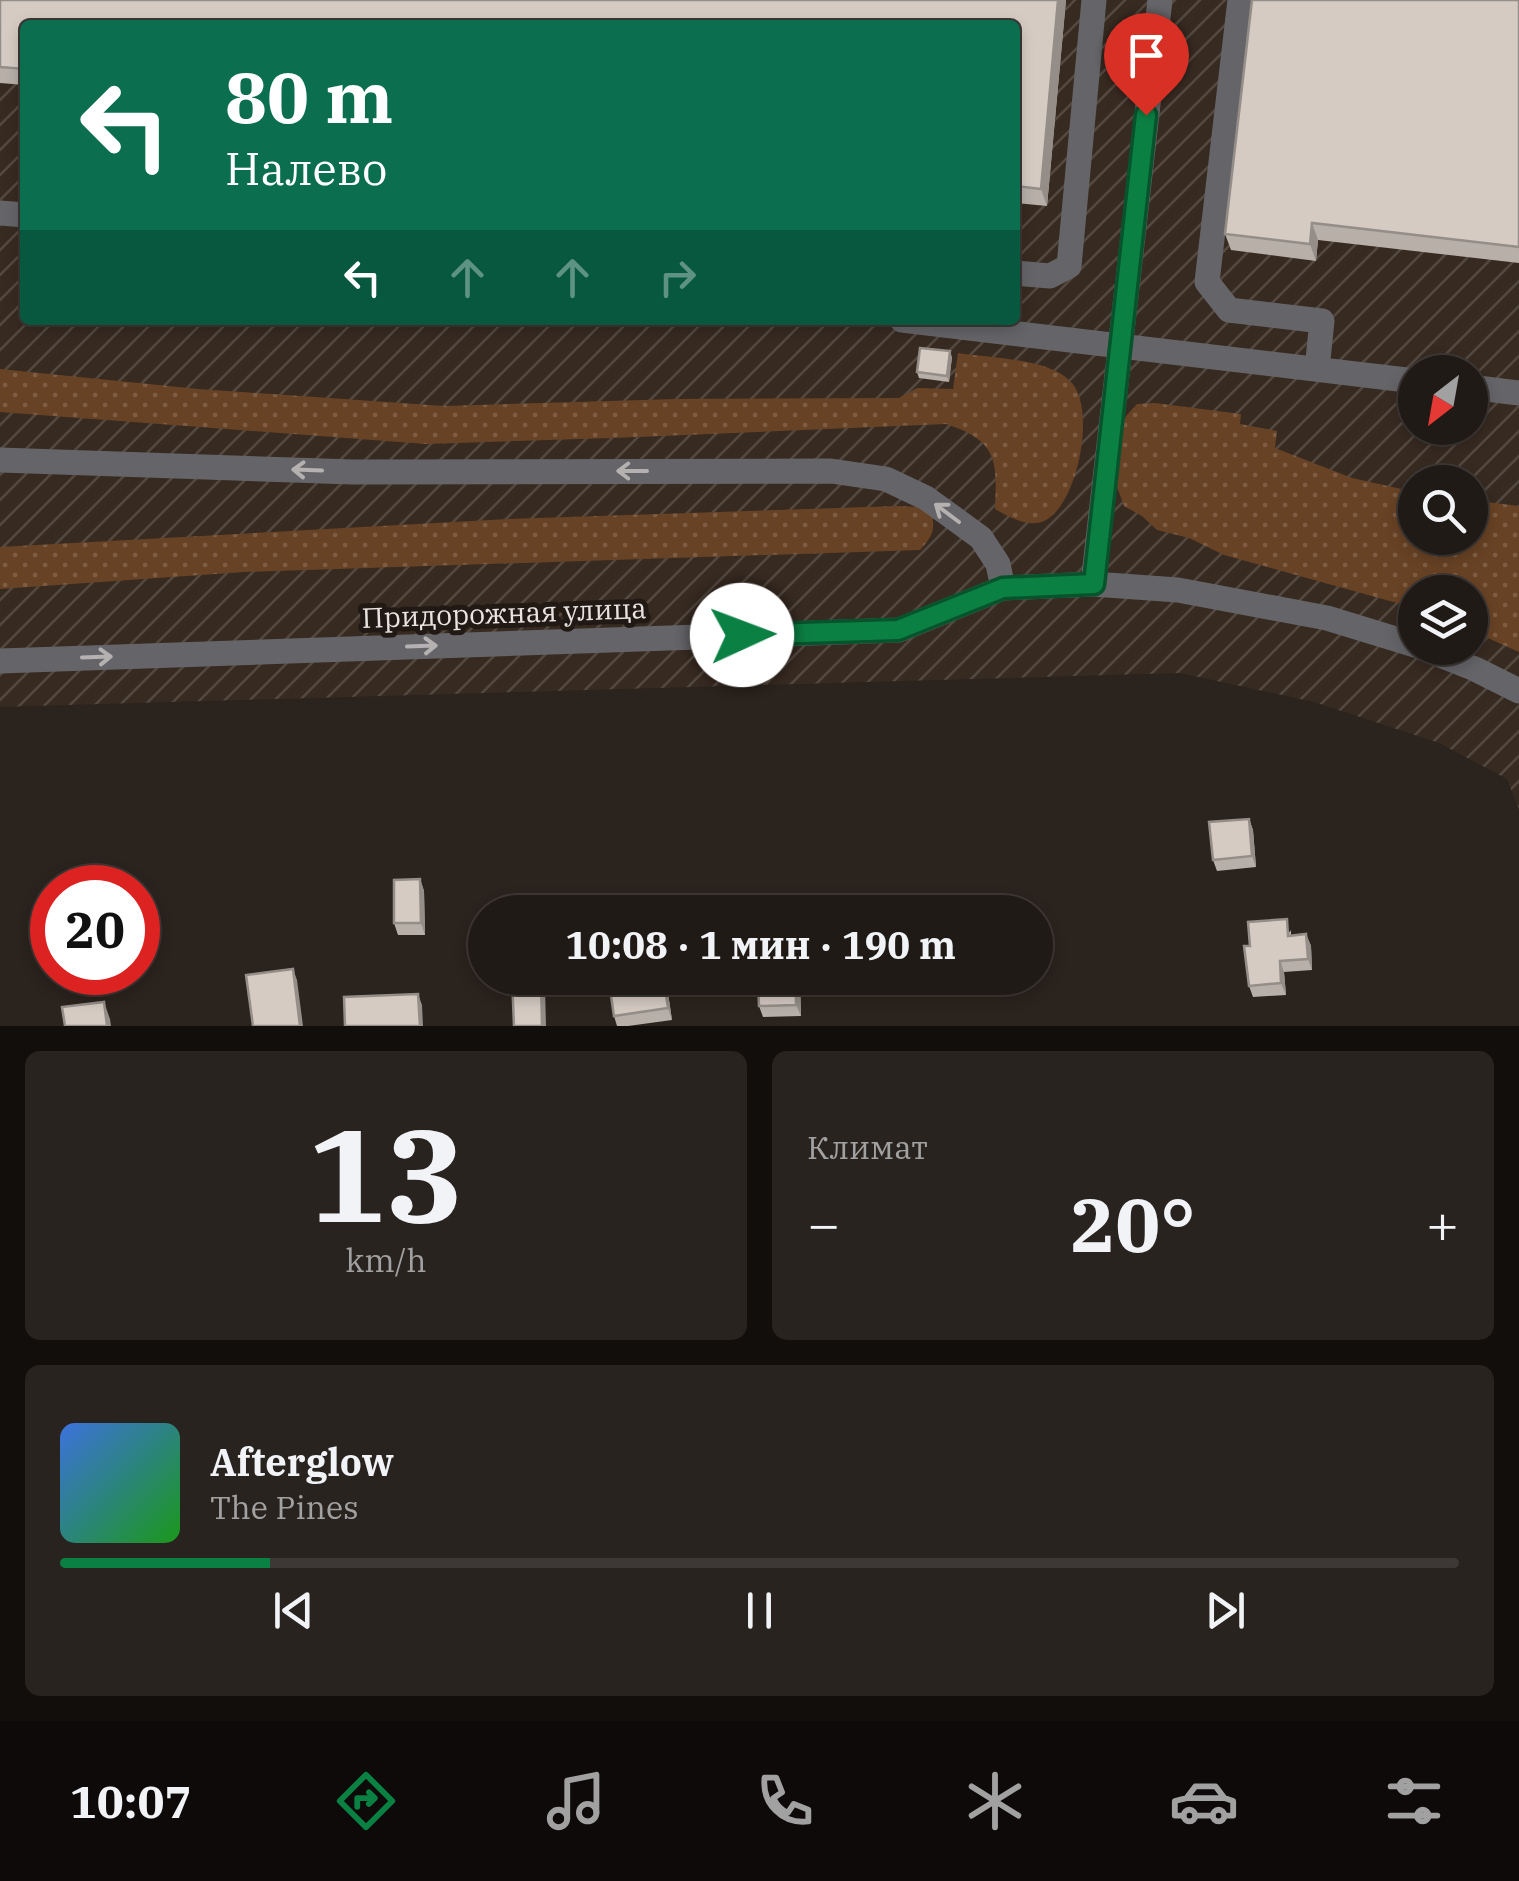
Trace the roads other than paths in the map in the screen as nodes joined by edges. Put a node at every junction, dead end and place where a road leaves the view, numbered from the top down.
1 (1094, 0) edge
2 (1160, 0) edge
3 (1240, 0) edge
4 (1020, 274) edge
5 (944, 325) edge
6 (1120, 346) junction
7 (1317, 369) junction
8 (1398, 379) edge
9 (1488, 389) edge
10 (1519, 393) edge
11 (0, 460) edge
12 (1094, 584) junction
13 (1003, 588) junction
14 (1398, 640) edge
15 (0, 660) edge
16 (1465, 665) edge
17 (1519, 691) edge

1 - 4 lane
2 - 6 lane
3 - 7 lane
5 - 6 lane
6 - 7 lane
6 - 12 lane
7 - 8 lane
9 - 10 lane
13 -> 11 lane
12 - 13 lane, Придорожная улица
12 - 14 lane, Придорожная улица
15 -> 13 lane, Придорожная улица
16 - 17 lane

